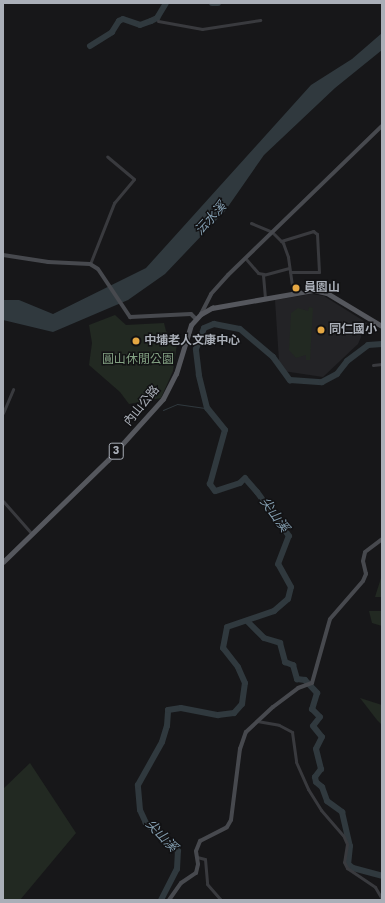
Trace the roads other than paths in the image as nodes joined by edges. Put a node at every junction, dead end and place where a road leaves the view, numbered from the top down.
1 (260, 20) dead end
2 (158, 21) dead end
3 (382, 126) edge
4 (106, 156) dead end
5 (251, 223) dead end
6 (272, 232) junction
7 (281, 240) junction
8 (3, 255) edge
9 (246, 259) junction
10 (90, 264) junction
11 (289, 270) junction
12 (264, 274) junction
13 (293, 292) junction
14 (265, 298) junction
15 (202, 314) junction
16 (196, 318) junction
17 (382, 326) edge
18 (382, 364) edge
19 (373, 365) dead end
20 (13, 389) dead end
21 (3, 413) edge
22 (3, 501) edge
23 (32, 534) junction
24 (382, 539) edge
25 (3, 562) edge
26 (257, 721) junction
27 (197, 857) junction
28 (382, 899) edge
29 (169, 900) edge
30 (221, 900) edge

1 - 2 street
3 - 6 street
4 - 10 street
5 - 6 street
6 - 7 street
6 - 9 street
7 - 11 street
7 - 11 street
8 - 10 street
9 - 12 street
9 - 15 street
10 - 16 street
11 - 12 street
11 - 13 street
12 - 14 street
13 - 14 main road
13 - 17 main road
14 - 15 main road
15 - 16 main road
16 - 23 main road, 內山公路 / 3
18 - 19 street
20 - 21 street
22 - 23 street
23 - 25 main road, 內山公路 / 3
24 - 26 street
26 - 27 street
26 - 28 street
27 - 29 street
27 - 30 street

